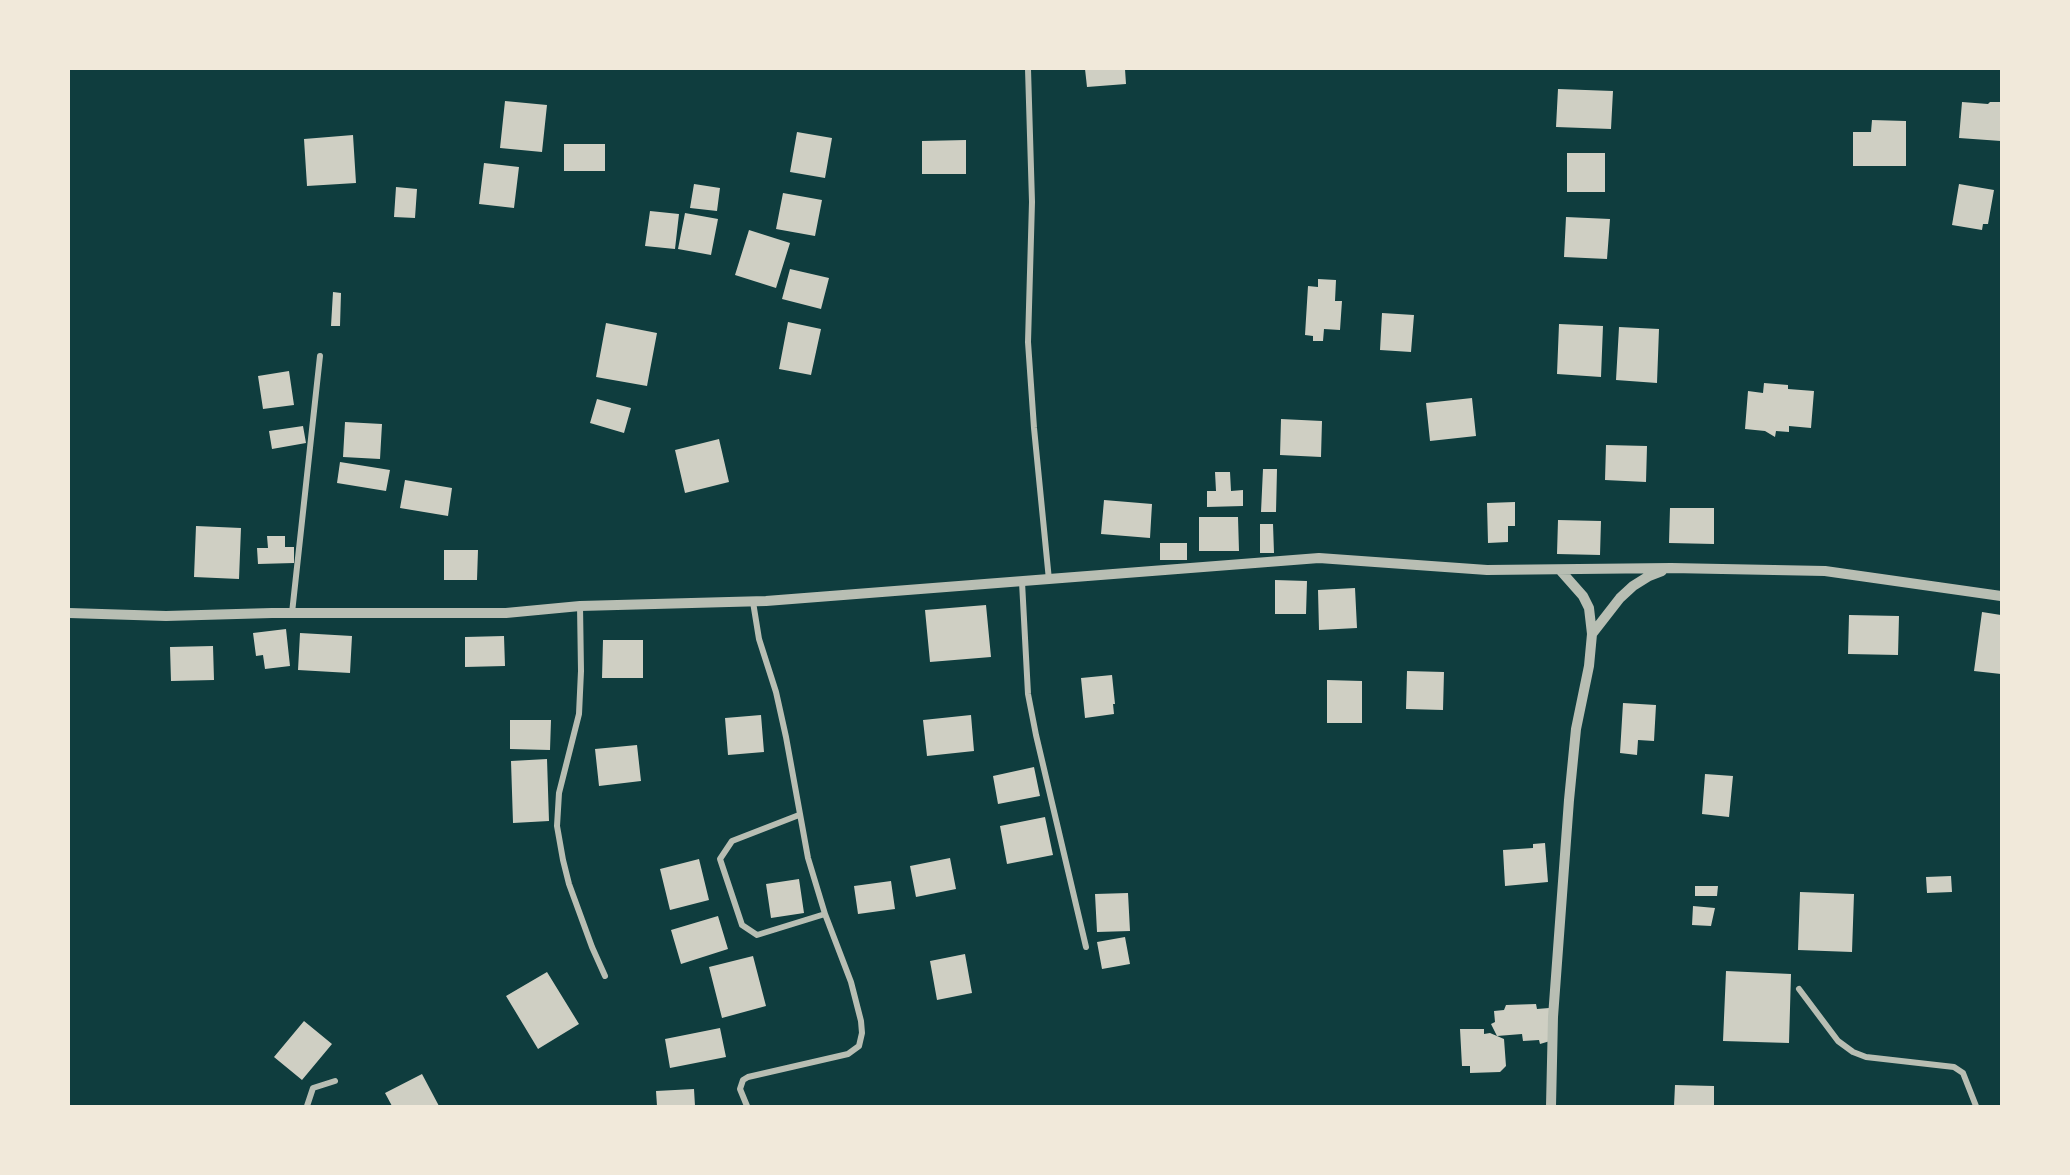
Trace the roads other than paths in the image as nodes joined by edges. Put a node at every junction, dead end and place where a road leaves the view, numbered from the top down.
1 (1028, 69) edge
2 (320, 356) dead end
3 (1671, 568) junction
4 (1560, 570) junction
5 (1049, 580) junction
6 (1022, 582) junction
7 (2001, 587) edge
8 (1996, 595) edge
9 (753, 602) junction
10 (580, 606) junction
11 (69, 613) edge
12 (292, 613) junction
13 (1592, 634) junction
14 (800, 815) junction
15 (825, 915) junction
16 (1086, 947) dead end
17 (605, 976) dead end
18 (1799, 989) dead end
19 (335, 1081) dead end
20 (307, 1106) edge
21 (747, 1106) edge
22 (1551, 1106) edge
23 (1976, 1106) edge

1 - 5 street
2 - 12 street
3 - 4 street
3 - 8 street
3 - 13 street
4 - 5 street
4 - 13 street
5 - 6 street
6 - 9 street
6 - 16 street
7 - 8 street
9 - 10 street
9 - 14 street
10 - 12 street
10 - 17 street
11 - 12 street
13 - 22 street
14 - 15 street
14 - 15 street
15 - 21 street
18 - 23 street
19 - 20 street

